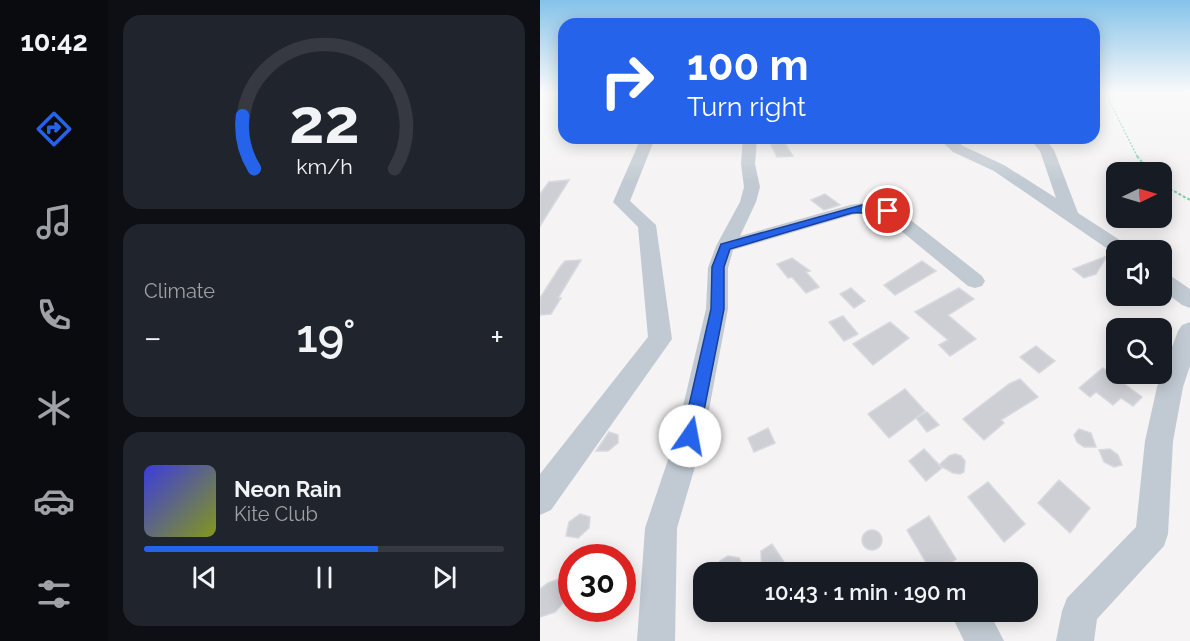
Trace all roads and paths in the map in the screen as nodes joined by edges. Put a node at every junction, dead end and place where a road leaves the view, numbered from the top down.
1 (1120, 122) edge
2 (645, 144) edge
3 (750, 144) edge
4 (952, 144) edge
5 (1042, 144) edge
6 (1142, 162) edge
7 (1172, 190) edge
8 (1190, 200) edge
9 (1070, 214) junction
10 (1108, 240) edge
11 (725, 246) junction
12 (975, 281) dead end
13 (1172, 287) edge
14 (1190, 300) edge
15 (1190, 331) edge
16 (540, 499) edge
17 (974, 622) edge
18 (656, 641) edge
19 (985, 641) edge
20 (1075, 641) edge

1 - 6 path
2 - 16 street
3 - 11 street
4 - 9 street
5 - 9 street
7 - 8 path
9 - 10 street
11 - 12 street
11 - 18 street
13 - 14 street
15 - 20 street
17 - 19 street

